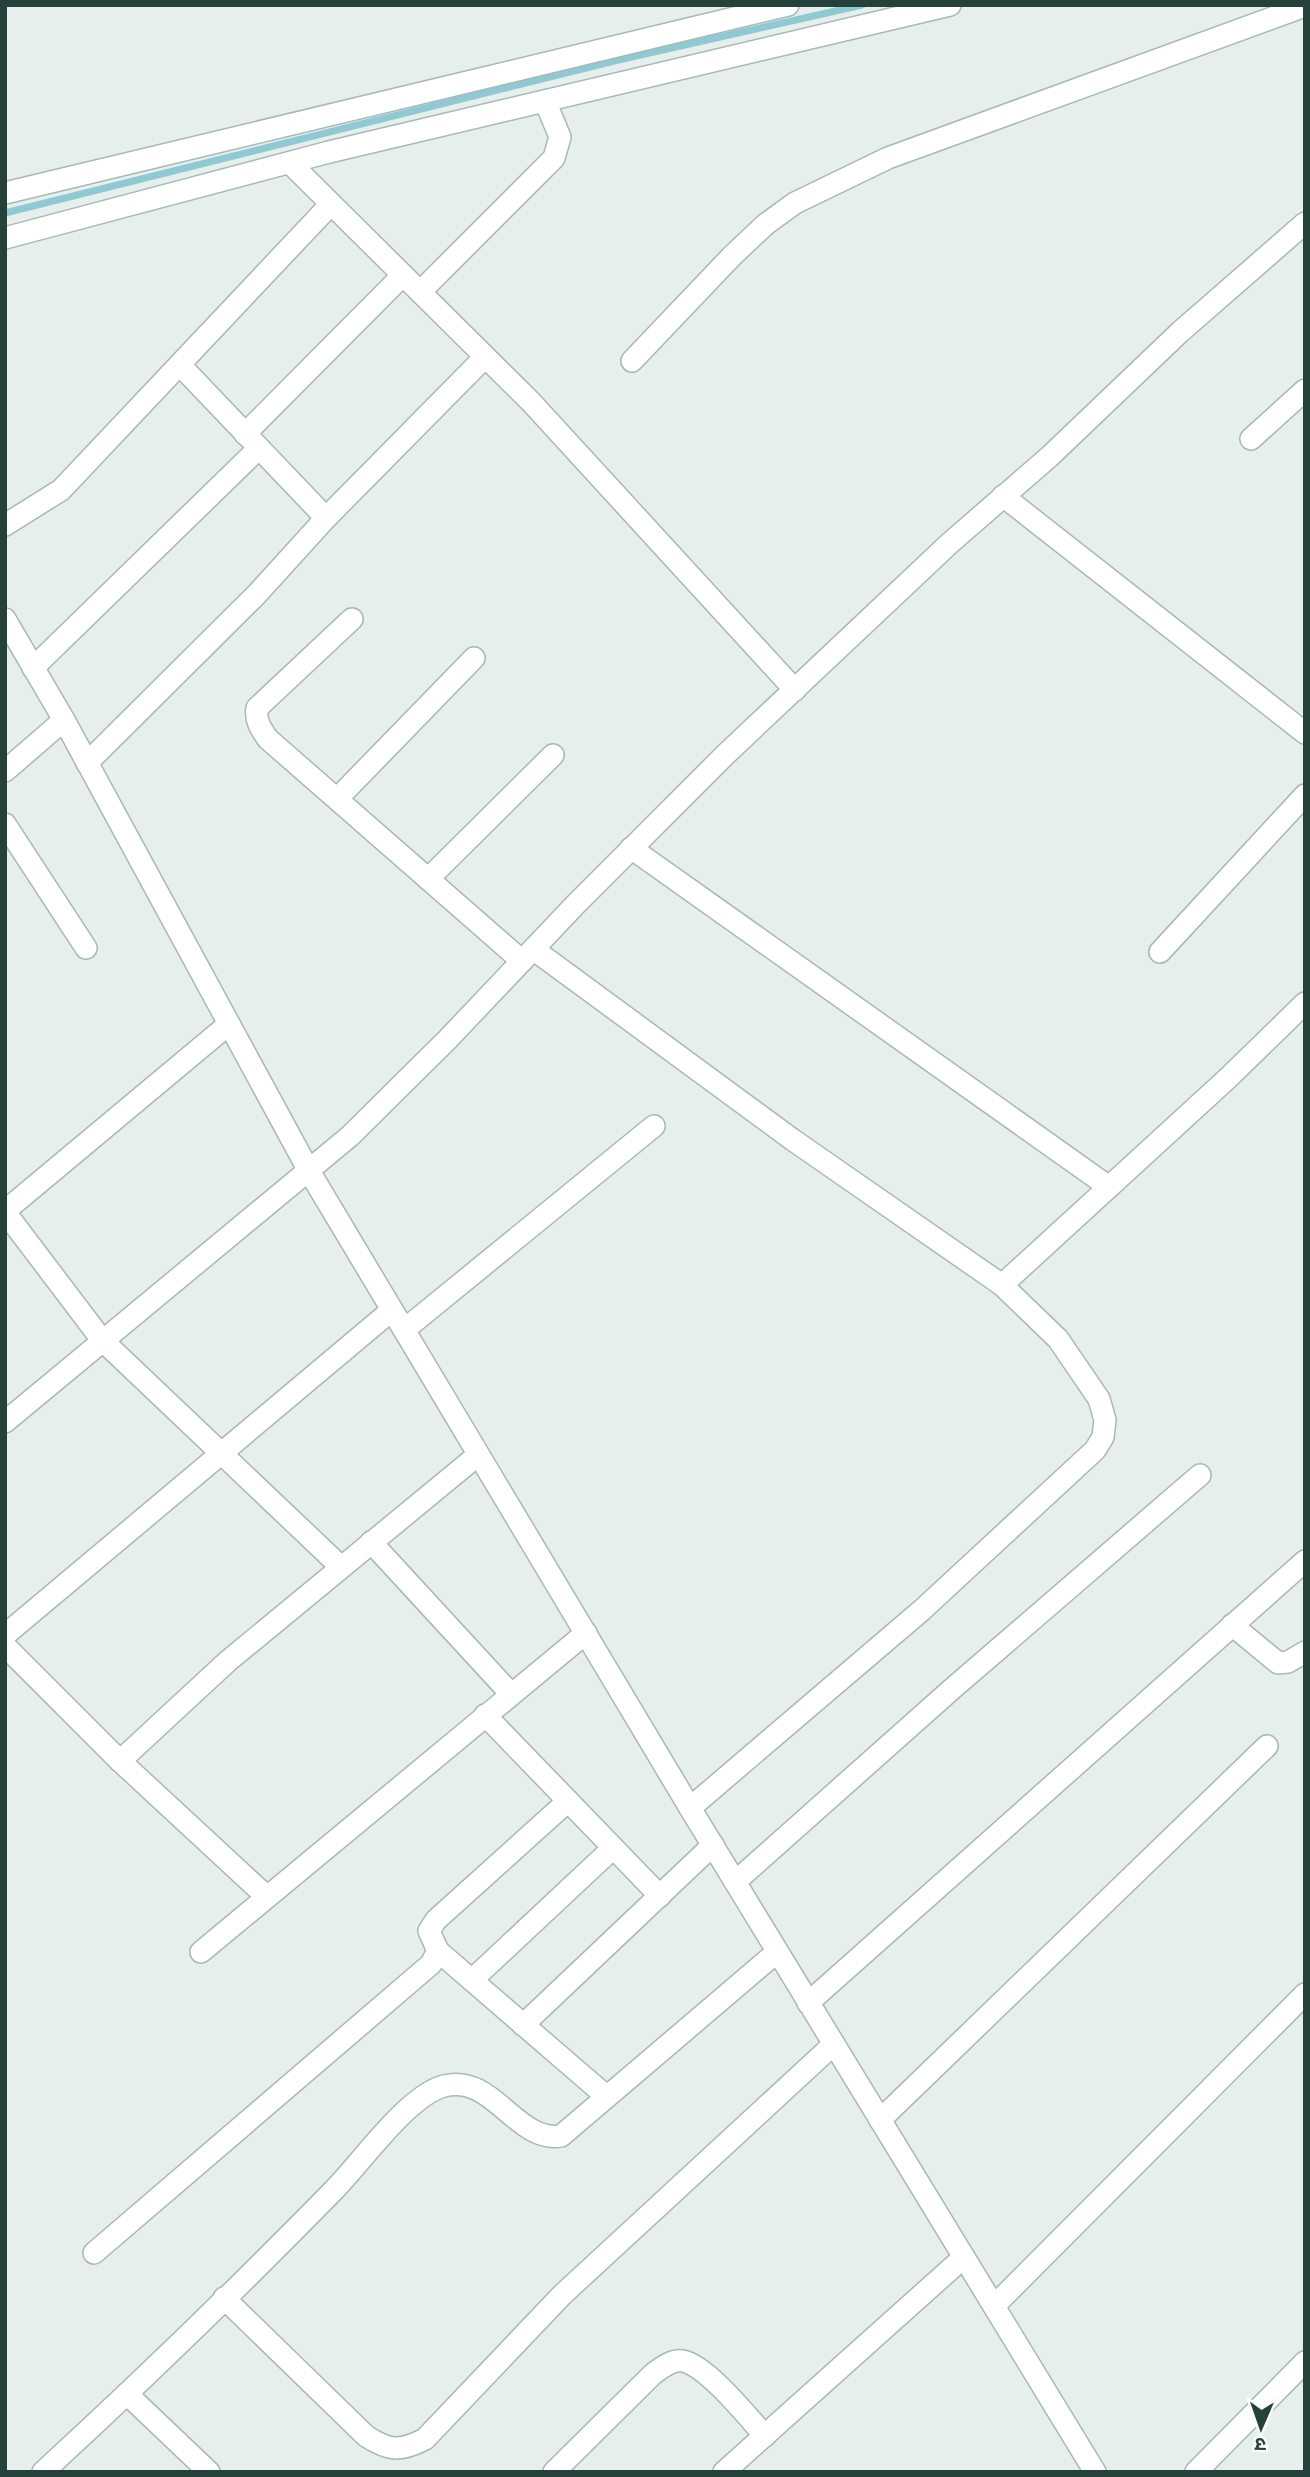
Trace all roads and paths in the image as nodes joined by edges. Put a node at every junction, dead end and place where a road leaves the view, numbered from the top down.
1 (788, 5) edge
2 (950, 5) edge
3 (1305, 6) edge
4 (545, 101) junction
5 (289, 163) junction
6 (5, 193) edge
7 (331, 204) junction
8 (1305, 223) edge
9 (5, 238) edge
10 (403, 275) junction
11 (420, 292) junction
12 (485, 357) junction
13 (632, 361) dead end
14 (180, 365) junction
15 (1305, 390) edge
16 (1251, 439) dead end
17 (252, 441) junction
18 (1003, 496) junction
19 (326, 518) junction
20 (5, 525) edge
21 (5, 619) edge
22 (352, 619) dead end
23 (474, 658) dead end
24 (33, 668) junction
25 (795, 691) junction
26 (64, 720) junction
27 (1305, 733) edge
28 (553, 755) dead end
29 (87, 763) junction
30 (5, 771) edge
31 (1305, 795) edge
32 (337, 799) junction
33 (5, 824) edge
34 (631, 848) junction
35 (428, 879) junction
36 (86, 948) dead end
37 (1160, 952) dead end
38 (527, 955) junction
39 (1305, 1003) edge
40 (229, 1024) junction
41 (654, 1126) dead end
42 (309, 1171) junction
43 (1109, 1187) junction
44 (5, 1212) edge
45 (1002, 1286) junction
46 (392, 1310) junction
47 (404, 1330) junction
48 (102, 1340) junction
49 (5, 1422) edge
50 (220, 1454) junction
51 (478, 1455) junction
52 (1200, 1475) dead end
53 (371, 1542) junction
54 (1305, 1561) edge
55 (341, 1567) junction
56 (1232, 1625) junction
57 (586, 1633) junction
58 (5, 1635) edge
59 (5, 1646) edge
60 (1305, 1652) edge
61 (511, 1694) junction
62 (485, 1715) junction
63 (1267, 1746) dead end
64 (120, 1761) junction
65 (568, 1801) junction
66 (690, 1808) junction
67 (713, 1845) junction
68 (613, 1848) junction
69 (735, 1882) junction
70 (660, 1896) junction
71 (267, 1897) junction
72 (438, 1951) junction
73 (201, 1952) dead end
74 (777, 1952) junction
75 (472, 1980) junction
76 (1305, 1994) edge
77 (808, 2003) junction
78 (523, 2025) junction
79 (834, 2044) junction
80 (606, 2096) junction
81 (880, 2120) junction
82 (93, 2253) dead end
83 (964, 2257) junction
84 (224, 2298) junction
85 (994, 2306) junction
86 (1305, 2362) edge
87 (127, 2394) junction
88 (765, 2436) junction
89 (196, 2468) edge
90 (43, 2472) edge
91 (554, 2472) edge
92 (724, 2472) edge
93 (1095, 2472) edge
94 (1196, 2472) edge

1 - 6 street
2 - 4 street
3 - 13 street
4 - 5 street
4 - 11 street
5 - 7 street
5 - 9 street
7 - 10 street
7 - 14 street
8 - 18 street
10 - 11 street
10 - 17 street
11 - 12 street
12 - 19 street
12 - 25 street
14 - 17 street
14 - 20 street
15 - 16 street
17 - 19 street
17 - 24 street
18 - 25 street
18 - 27 street
19 - 29 street
21 - 24 street
22 - 32 street
23 - 32 street
24 - 26 street
25 - 34 street
26 - 29 street
26 - 30 street
28 - 35 street
29 - 40 street
31 - 37 street
32 - 35 street
33 - 36 street
34 - 38 street
34 - 43 street
35 - 38 street
38 - 42 street
38 - 45 street
39 - 43 street
40 - 42 street
40 - 44 street
41 - 47 street
42 - 46 street
42 - 48 street
43 - 45 street
44 - 48 street
45 - 66 street
46 - 47 street
46 - 50 street
47 - 51 street
48 - 49 street
48 - 50 street
50 - 55 street
50 - 58 street
51 - 53 street
51 - 57 street
52 - 69 street
53 - 55 street
53 - 61 street
54 - 56 street
55 - 64 street
56 - 60 street
56 - 77 street
57 - 61 street
57 - 66 street
59 - 64 street
61 - 62 street
62 - 65 street
62 - 71 street
63 - 81 street
64 - 71 street
65 - 68 street
65 - 72 street
66 - 67 street
67 - 69 street
67 - 70 street
68 - 70 street
68 - 75 street
69 - 74 street
70 - 78 street
71 - 73 street
72 - 75 street
72 - 82 street
74 - 77 street
74 - 80 street
75 - 78 street
76 - 85 street
77 - 79 street
78 - 80 street
79 - 81 street
79 - 84 street
80 - 84 street
81 - 83 street
83 - 85 street
83 - 88 street
84 - 87 street
85 - 93 street
86 - 94 street
87 - 89 street
87 - 90 street
88 - 91 street
88 - 92 street

